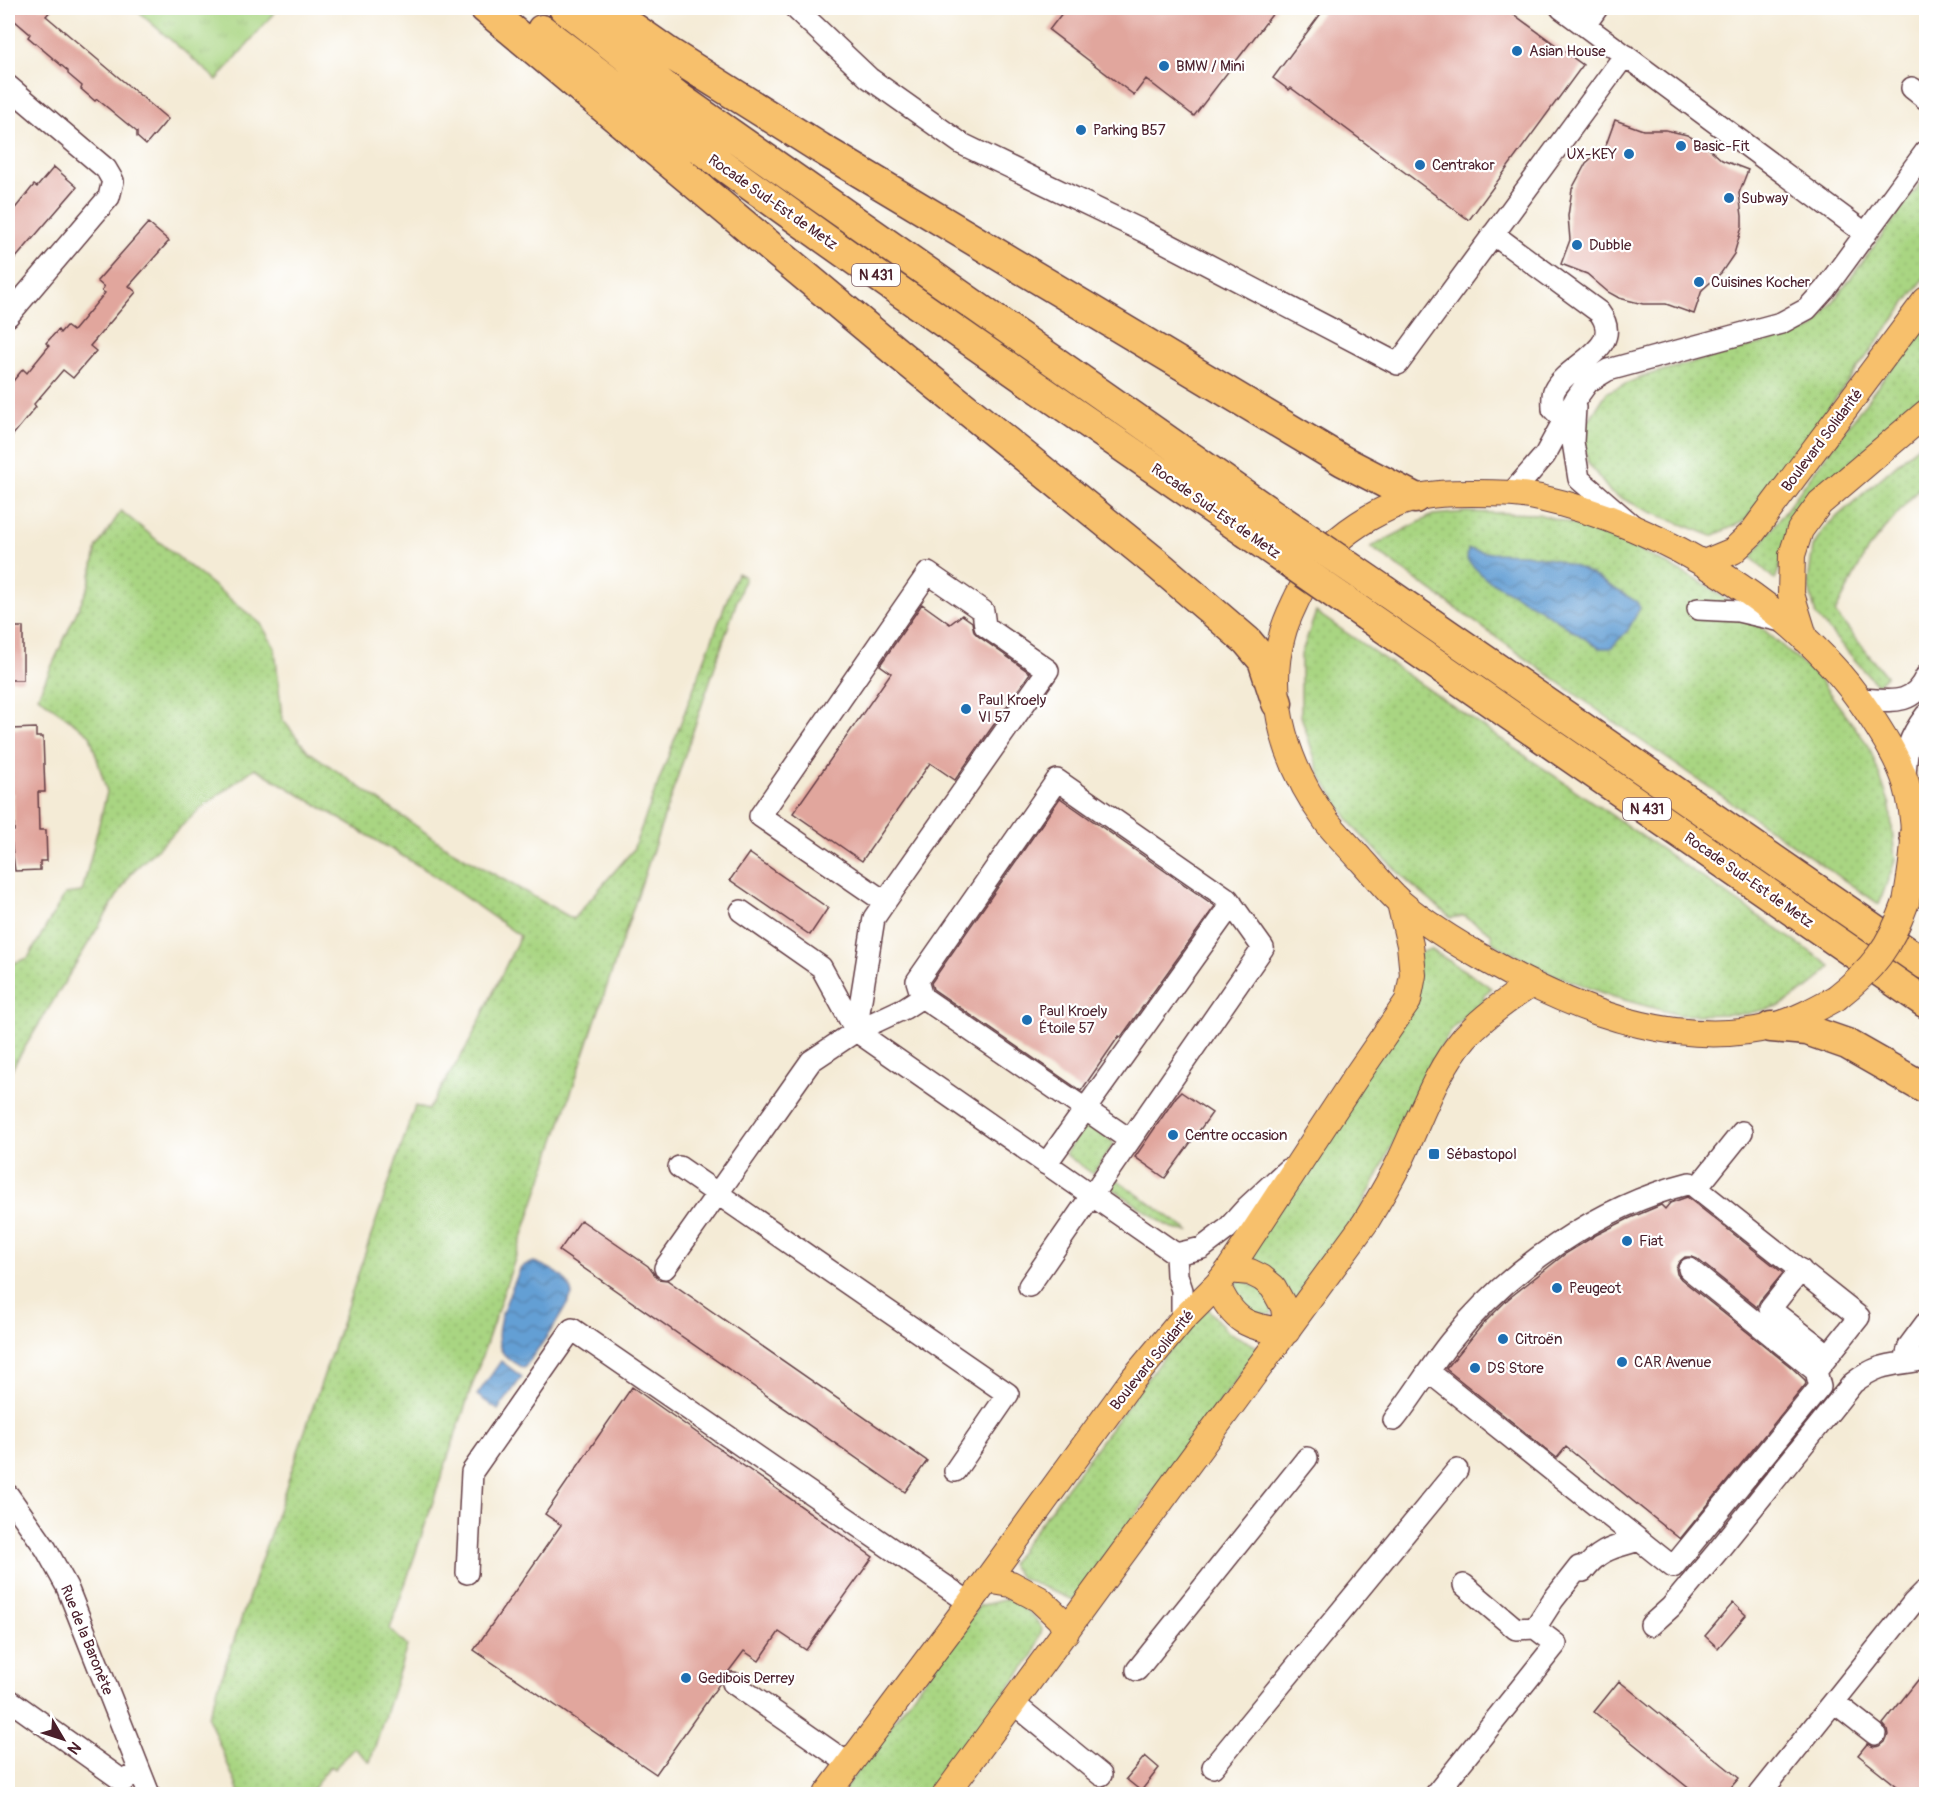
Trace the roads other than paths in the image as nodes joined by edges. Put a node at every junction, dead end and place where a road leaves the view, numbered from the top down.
1 (485, 8) edge
2 (513, 8) edge
3 (564, 8) edge
4 (605, 8) edge
5 (795, 8) edge
6 (1561, 8) edge
7 (1598, 8) edge
8 (1585, 25) junction
9 (1624, 55) junction
10 (8, 86) edge
11 (1926, 151) edge
12 (1493, 234) junction
13 (1866, 234) junction
14 (1926, 300) edge
15 (8, 316) edge
16 (1575, 400) junction
17 (1926, 413) edge
18 (1564, 420) junction
19 (1510, 494) junction
20 (1414, 498) junction
21 (1641, 532) junction
22 (1704, 563) junction
23 (1698, 609) dead end
24 (1796, 631) junction
25 (1926, 676) edge
26 (1859, 699) junction
27 (1277, 703) junction
28 (1926, 715) edge
29 (1905, 780) junction
30 (1921, 842) edge
31 (885, 902) junction
32 (1400, 903) junction
33 (1232, 904) junction
34 (741, 911) dead end
35 (1926, 965) edge
36 (1530, 985) junction
37 (922, 997) junction
38 (1926, 1003) edge
39 (1771, 1027) junction
40 (856, 1031) junction
41 (1926, 1089) edge
42 (1085, 1110) junction
43 (1742, 1132) dead end
44 (1130, 1140) junction
45 (1308, 1151) junction
46 (1046, 1164) junction
47 (679, 1167) dead end
48 (1696, 1188) junction
49 (717, 1194) junction
50 (1091, 1195) junction
51 (1176, 1254) junction
52 (665, 1268) dead end
53 (1689, 1269) dead end
54 (1801, 1270) junction
55 (1223, 1277) junction
56 (1029, 1286) dead end
57 (1182, 1320) junction
58 (1926, 1323) edge
59 (1287, 1332) junction
60 (1926, 1359) edge
61 (1905, 1361) junction
62 (1822, 1363) junction
63 (1429, 1372) junction
64 (1394, 1420) dead end
65 (1306, 1458) dead end
66 (1457, 1470) dead end
67 (955, 1471) dead end
68 (8, 1495) edge
69 (1639, 1540) junction
70 (467, 1573) dead end
71 (987, 1580) junction
72 (1464, 1585) dead end
73 (1926, 1590) edge
74 (970, 1603) junction
75 (1651, 1625) dead end
76 (1535, 1628) junction
77 (1066, 1632) junction
78 (1137, 1670) dead end
79 (733, 1683) dead end
80 (8, 1699) edge
81 (1834, 1702) junction
82 (1013, 1703) junction
83 (1875, 1734) dead end
84 (849, 1764) junction
85 (1213, 1767) dead end
86 (1101, 1775) dead end
87 (125, 1782) edge
88 (149, 1794) edge
89 (827, 1794) edge
90 (946, 1794) edge
91 (1436, 1794) edge
92 (1760, 1794) edge

1 - 27 highway
2 - 38 highway, Rocade Sud-Est de Metz / N 431, bridge
3 - 35 highway, Rocade Sud-Est de Metz / N 431, bridge
4 - 20 highway
5 - 12 street
6 - 8 street
7 - 8 street
8 - 9 street
9 - 12 street
9 - 13 street
10 - 15 street
11 - 13 street
12 - 18 street
13 - 16 street
14 - 22 main road, Boulevard Solidarité
16 - 18 street
16 - 21 street
17 - 24 main road
18 - 19 street
19 - 20 main road
19 - 21 main road
20 - 27 main road
21 - 22 main road
22 - 24 main road
23 - 24 street
24 - 26 main road
25 - 26 street
26 - 29 main road
27 - 32 main road
28 - 29 street
29 - 30 main road
30 - 39 main road, bridge
31 - 31 street
31 - 40 street
32 - 36 main road
32 - 45 main road, Boulevard Solidarité
33 - 37 street
33 - 42 street
33 - 44 street
34 - 40 street
36 - 39 main road
36 - 59 main road
37 - 40 street
37 - 42 street
39 - 41 highway
40 - 46 street
40 - 49 street
42 - 44 street
42 - 46 street
43 - 48 street
44 - 50 street
45 - 51 street
45 - 55 main road, Boulevard Solidarité
46 - 50 street
47 - 49 street
48 - 54 street
48 - 63 street
49 - 52 street
49 - 67 street
50 - 51 street
50 - 56 street
51 - 57 street
53 - 62 street
54 - 62 street
54 - 62 street
55 - 57 main road, Boulevard Solidarité
55 - 59 main road
55 - 59 main road
57 - 71 main road, Boulevard Solidarité
58 - 61 street
59 - 77 main road
60 - 61 street
61 - 75 street
62 - 69 street
63 - 64 street
63 - 69 street
65 - 78 street
66 - 85 street
68 - 87 street, Rue de la Baronète
69 - 76 street
70 - 74 street
71 - 74 main road, Boulevard Solidarité
71 - 77 main road
72 - 76 street
73 - 81 street
74 - 84 main road, Boulevard Solidarité
76 - 91 street
77 - 82 main road
79 - 84 street
80 - 87 street
81 - 83 street
81 - 92 street
82 - 86 street
82 - 90 main road
84 - 89 main road, Boulevard Solidarité
87 - 88 street, Rue de la Baronète

